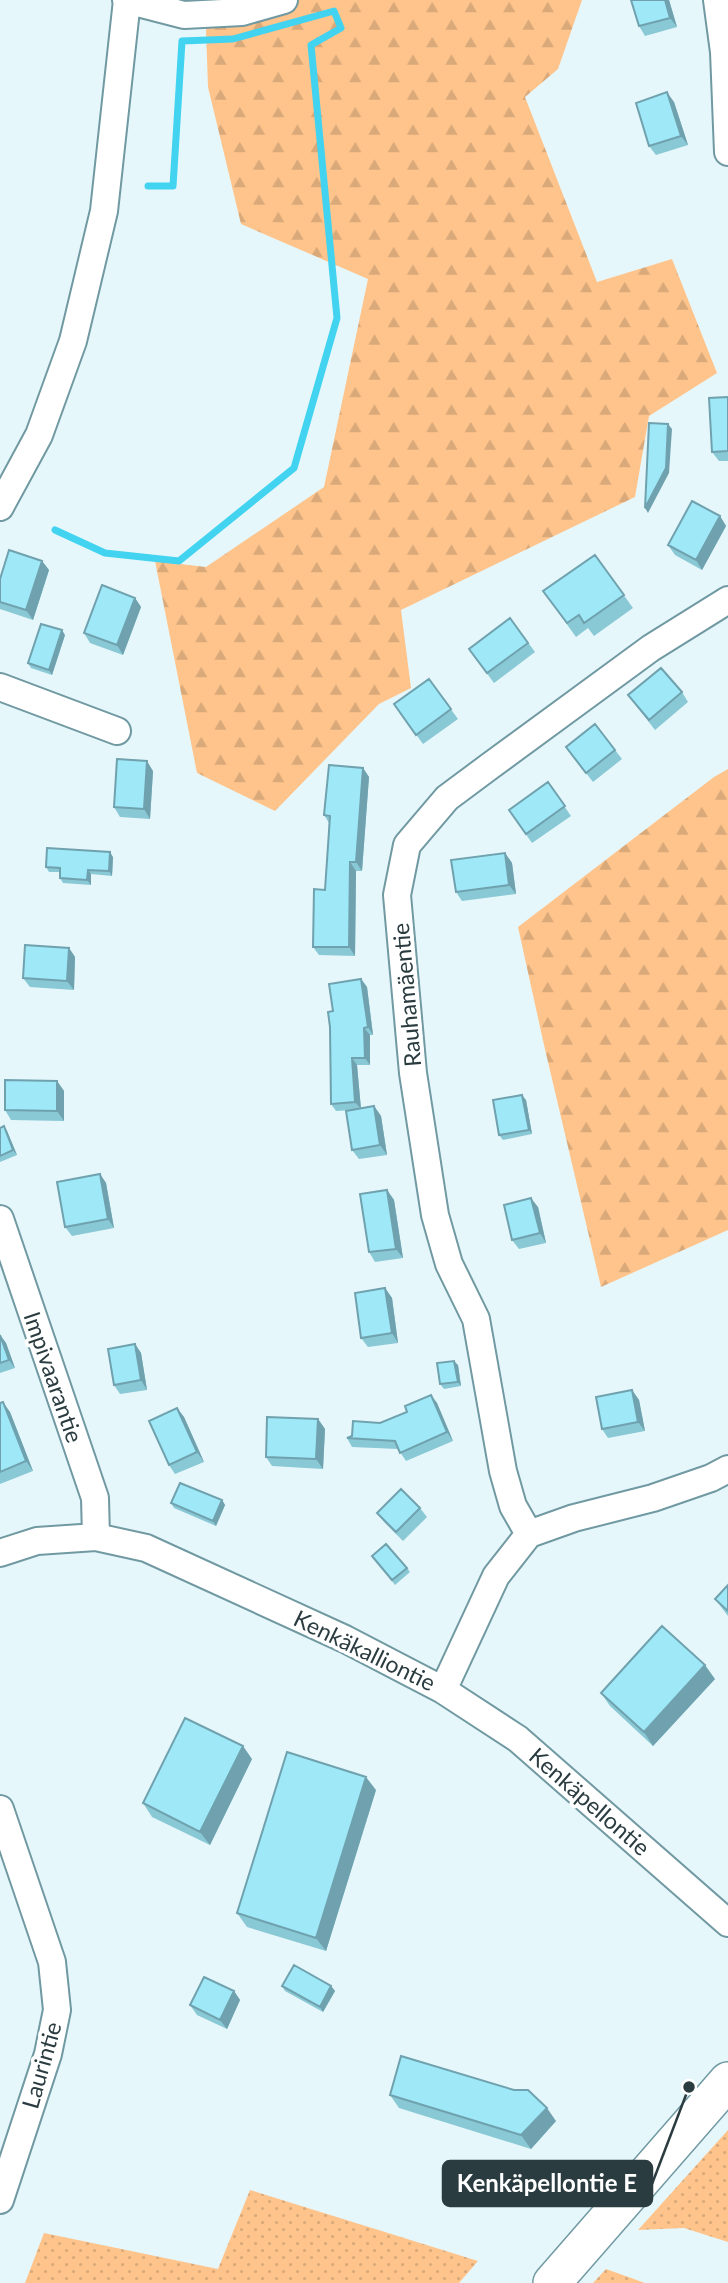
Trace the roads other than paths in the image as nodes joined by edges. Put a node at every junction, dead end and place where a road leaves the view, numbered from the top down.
1 (127, 0) edge
2 (284, 0) edge
3 (717, 0) edge
4 (728, 152) edge
5 (0, 507) edge
6 (728, 600) edge
7 (0, 687) edge
8 (117, 730) dead end
9 (2, 1234) edge
10 (728, 1469) edge
11 (529, 1534) junction
12 (96, 1538) junction
13 (0, 1553) edge
14 (443, 1690) junction
15 (0, 1809) edge
16 (728, 1923) edge
17 (728, 2081) edge
18 (0, 2200) edge
19 (552, 2283) edge

1 - 2 street
1 - 5 street
3 - 4 street
6 - 11 street, Rauhamäentie
7 - 8 street
9 - 12 street, Impivaarantie
10 - 11 street
11 - 14 street, Kenkäkalliontie
12 - 13 street, Kenkäkalliontie
12 - 14 street, Kenkäkalliontie
14 - 16 street, Kenkäpellontie
15 - 18 street, Laurintie
17 - 19 main road

